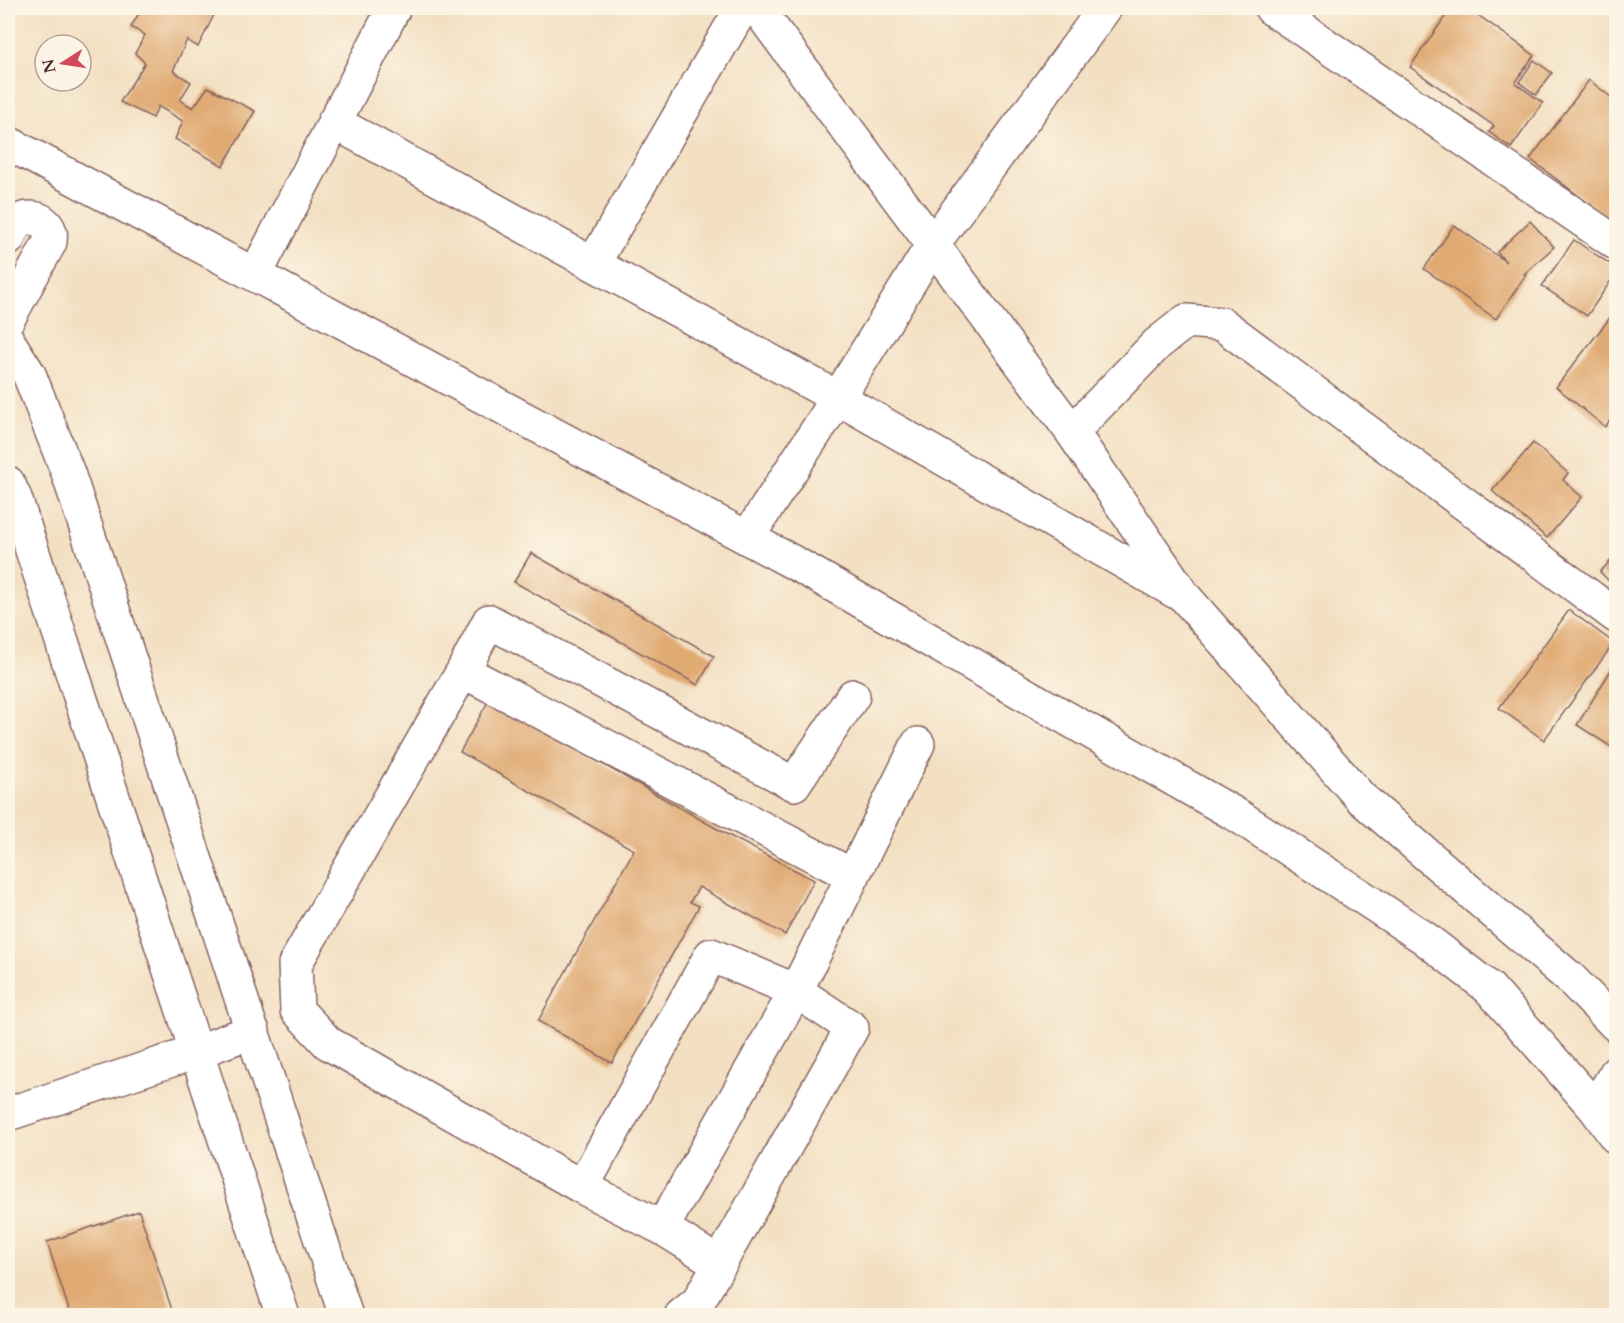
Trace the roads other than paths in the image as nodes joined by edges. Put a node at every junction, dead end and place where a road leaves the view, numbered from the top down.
1 (394, 8) edge
2 (742, 8) edge
3 (757, 8) edge
4 (1105, 8) edge
5 (1271, 8) edge
6 (334, 122) junction
7 (8, 143) edge
8 (8, 239) edge
9 (1617, 243) edge
10 (933, 244) junction
11 (593, 264) junction
12 (255, 275) junction
13 (8, 319) edge
14 (8, 341) edge
15 (838, 398) junction
16 (1072, 432) junction
17 (8, 483) edge
18 (747, 538) junction
19 (1184, 597) junction
20 (1617, 616) edge
21 (463, 671) junction
22 (853, 696) dead end
23 (918, 744) dead end
24 (853, 876) junction
25 (796, 991) junction
26 (1617, 1025) edge
27 (253, 1031) junction
28 (196, 1052) junction
29 (1617, 1073) edge
30 (1596, 1108) junction
31 (8, 1114) edge
32 (1617, 1137) edge
33 (582, 1187) junction
34 (662, 1228) junction
35 (720, 1264) junction
36 (283, 1316) edge
37 (346, 1316) edge
38 (681, 1316) edge

1 - 6 street
2 - 11 street
3 - 10 street
4 - 10 street
5 - 9 street
6 - 11 street
6 - 12 street
7 - 12 street
8 - 13 street
10 - 15 street
10 - 16 street
11 - 15 street
12 - 18 street
14 - 27 street
15 - 18 street
15 - 19 street
16 - 19 street
16 - 20 street
17 - 28 street
18 - 30 street
19 - 26 street
21 - 22 street
21 - 24 street
21 - 33 street
23 - 24 street
24 - 25 street
25 - 33 street
25 - 34 street
25 - 35 street
27 - 28 street
27 - 37 street
28 - 31 street
28 - 36 street
29 - 30 street
30 - 32 street
33 - 34 street
34 - 35 street
35 - 38 street

